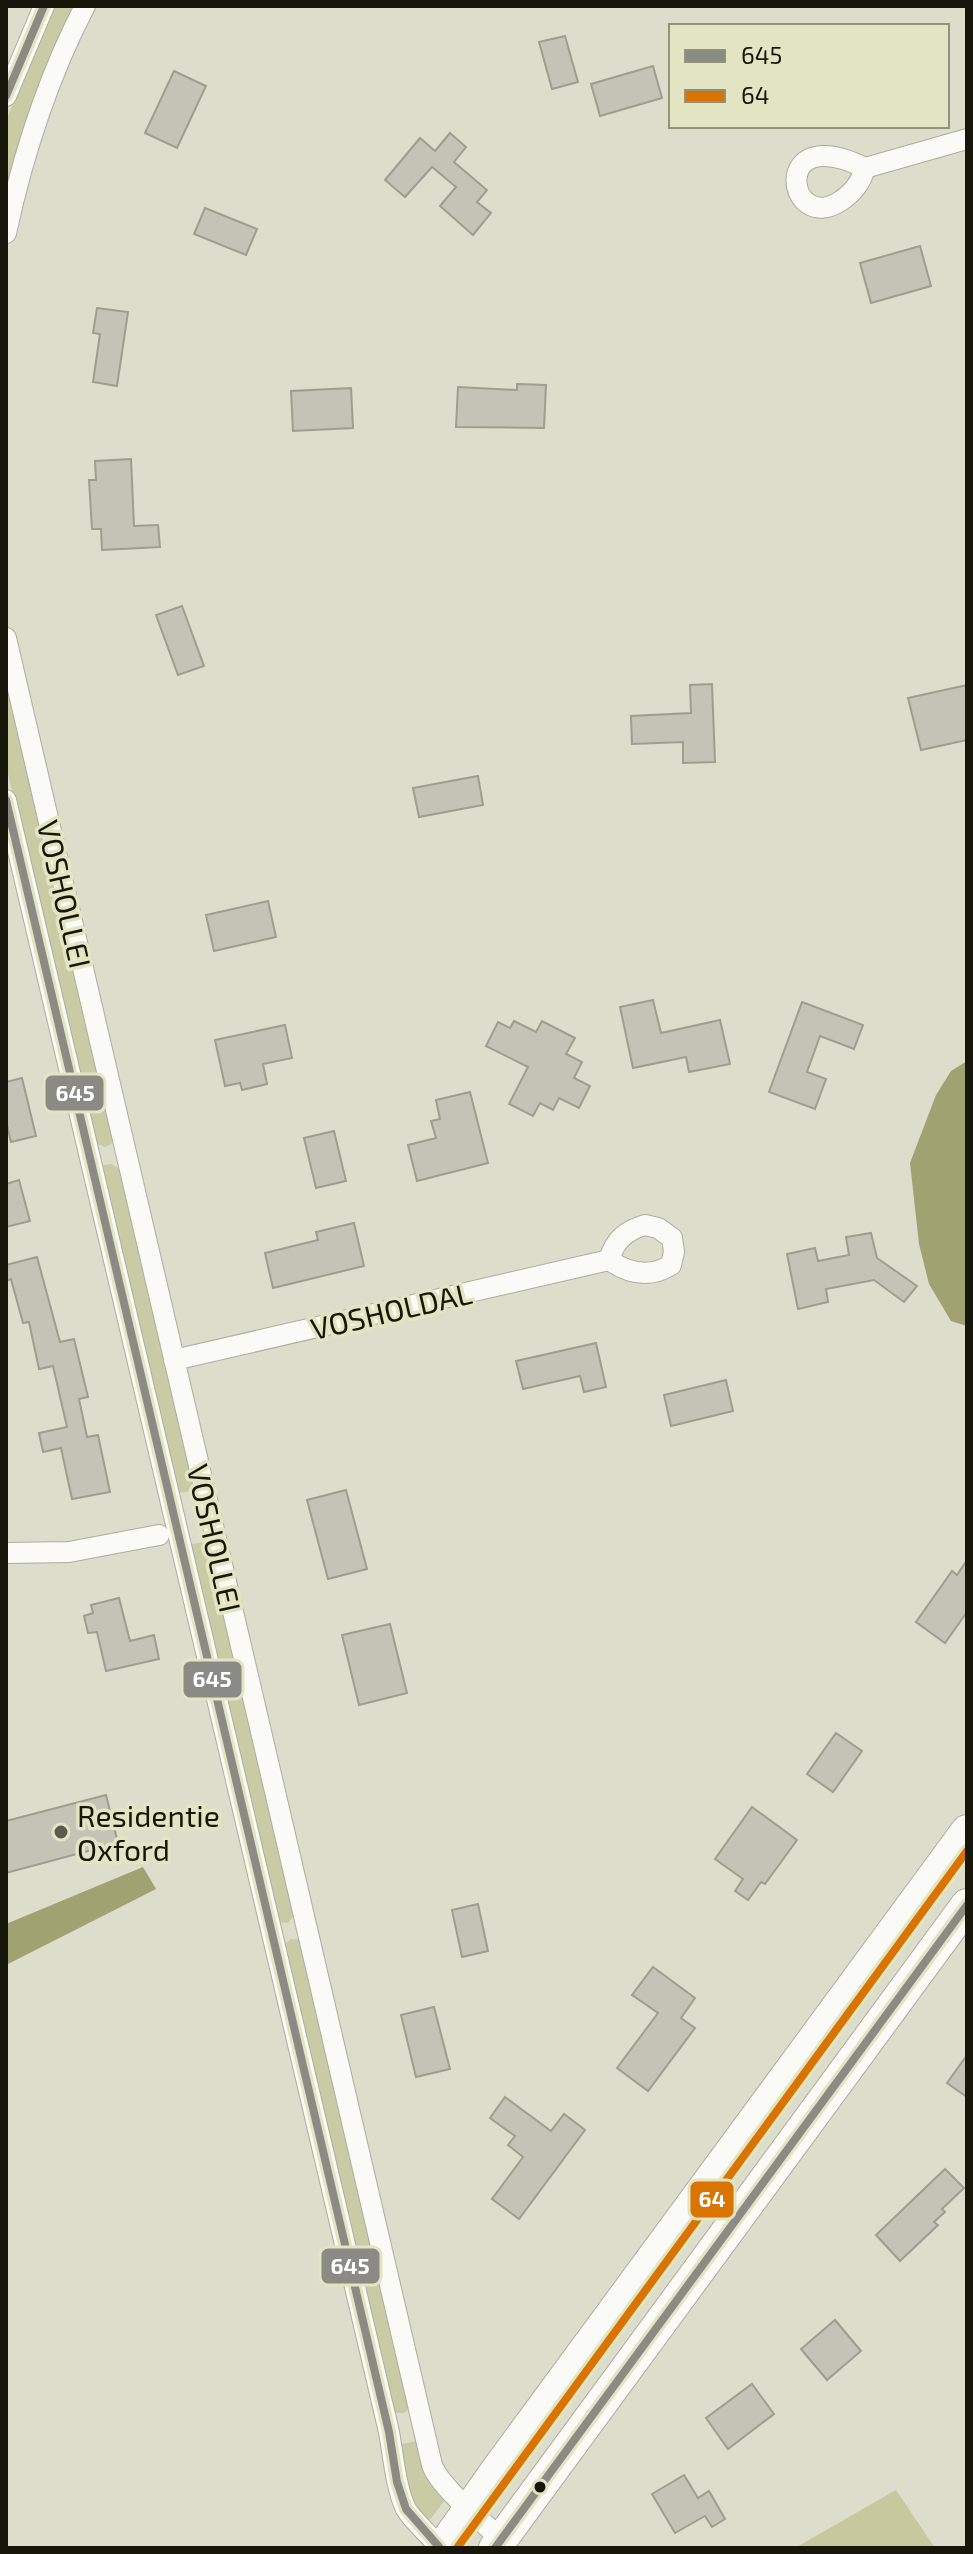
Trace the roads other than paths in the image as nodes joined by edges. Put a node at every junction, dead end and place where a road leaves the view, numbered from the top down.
1 (44, 6) edge
2 (85, 6) edge
3 (6, 96) edge
4 (967, 139) edge
5 (865, 168) dead end
6 (6, 233) edge
7 (6, 638) edge
8 (6, 800) edge
9 (124, 1150) junction
10 (90, 1158) junction
11 (609, 1260) dead end
12 (174, 1360) junction
13 (159, 1535) dead end
14 (6, 1553) edge
15 (967, 1831) edge
16 (967, 1905) edge
17 (307, 1926) junction
18 (271, 1934) junction
19 (421, 2425) junction
20 (389, 2432) junction
21 (469, 2508) junction
22 (498, 2544) edge
23 (441, 2548) edge

1 - 3 street
2 - 6 street
4 - 5 street
7 - 9 street, VOSHOLLEI
8 - 10 street, VOSHOLLEI
9 - 10 street
9 - 12 street, VOSHOLLEI
10 - 18 street, VOSHOLLEI
11 - 12 street, VOSHOLDAL
12 - 17 street, VOSHOLLEI
13 - 14 street
15 - 21 main road
16 - 22 main road
17 - 18 street
17 - 19 street, VOSHOLLEI
18 - 20 street, VOSHOLLEI
19 - 20 street
19 - 21 street, VOSHOLLEI
20 - 23 street, VOSHOLLEI
21 - 22 street, VOSHOLLEI
21 - 23 main road

